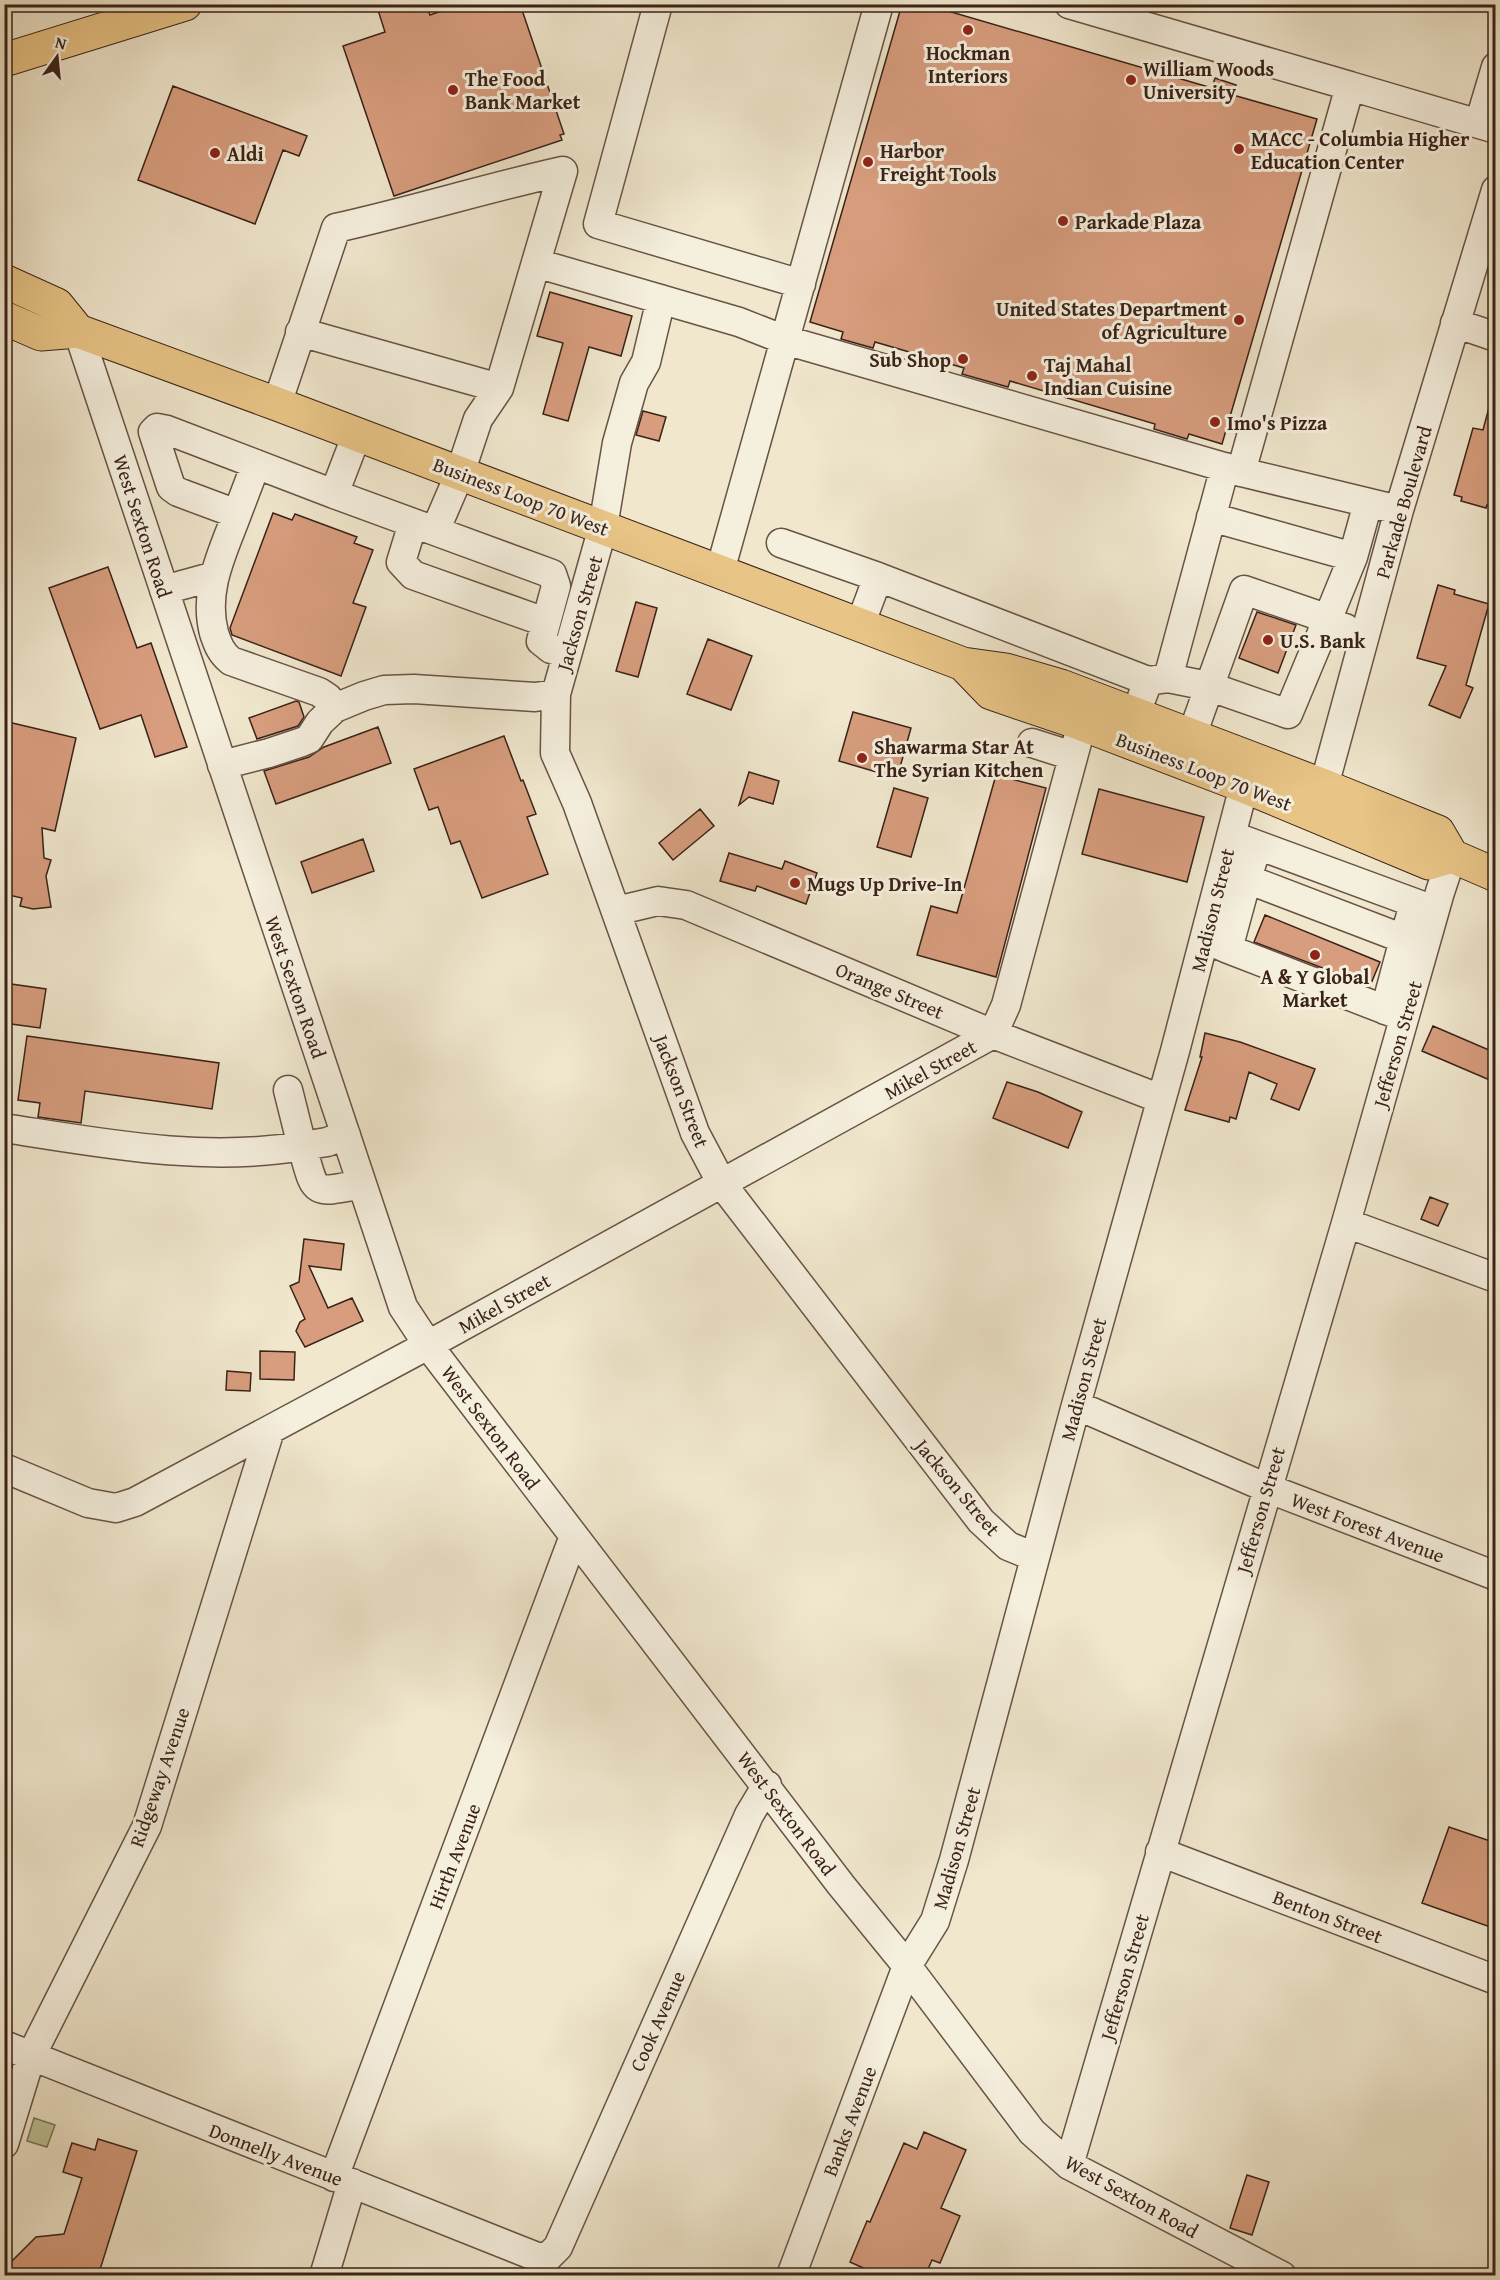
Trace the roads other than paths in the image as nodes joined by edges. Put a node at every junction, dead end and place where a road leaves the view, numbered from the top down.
1 (184, 4) edge
2 (658, 4) edge
3 (879, 4) edge
4 (1070, 4) edge
5 (4, 60) edge
6 (1496, 67) edge
7 (1350, 86) junction
8 (1487, 126) edge
9 (1496, 190) edge
10 (536, 263) junction
11 (4, 281) edge
12 (801, 284) junction
13 (661, 299) junction
14 (4, 318) edge
15 (1455, 323) junction
16 (78, 331) junction
17 (300, 332) junction
18 (1496, 337) edge
19 (785, 340) junction
20 (499, 388) junction
21 (277, 404) junction
22 (357, 434) junction
23 (256, 464) junction
24 (1233, 470) junction
25 (460, 473) junction
26 (334, 494) junction
27 (1368, 503) junction
28 (1399, 510) junction
29 (237, 514) junction
30 (1211, 517) junction
31 (424, 527) junction
32 (603, 527) junction
33 (781, 543) dead end
34 (1353, 558) junction
35 (720, 571) junction
36 (215, 576) junction
37 (878, 577) junction
38 (164, 590) junction
39 (545, 622) junction
40 (1326, 622) junction
41 (860, 625) junction
42 (1365, 633) junction
43 (567, 654) junction
44 (963, 664) junction
45 (1158, 680) junction
46 (1208, 686) junction
47 (556, 694) junction
48 (335, 708) junction
49 (1136, 714) junction
50 (1082, 724) junction
51 (1192, 735) junction
52 (1032, 743) dead end
53 (1073, 756) junction
54 (222, 765) junction
55 (1244, 786) junction
56 (1318, 800) junction
57 (1231, 835) junction
58 (1257, 846) junction
59 (1412, 856) junction
60 (1452, 856) junction
61 (1496, 874) edge
62 (1248, 879) junction
63 (1415, 904) junction
64 (616, 911) junction
65 (1404, 939) junction
66 (1216, 944) junction
67 (1395, 1014) junction
68 (993, 1034) junction
69 (288, 1090) dead end
70 (1161, 1099) junction
71 (4, 1128) edge
72 (346, 1135) junction
73 (302, 1146) junction
74 (362, 1184) junction
75 (722, 1184) junction
76 (1346, 1223) junction
77 (1496, 1278) edge
78 (428, 1345) junction
79 (1076, 1405) junction
80 (270, 1430) junction
81 (4, 1468) edge
82 (1267, 1488) junction
83 (574, 1536) junction
84 (1035, 1557) junction
85 (1496, 1576) edge
86 (766, 1785) junction
87 (1160, 1852) junction
88 (907, 1966) junction
89 (1496, 1980) edge
90 (4, 2046) edge
91 (31, 2056) junction
92 (4, 2144) edge
93 (1069, 2165) junction
94 (343, 2180) junction
95 (548, 2257) joint
96 (1268, 2272) edge
97 (324, 2276) edge
98 (791, 2276) edge

1 - 5 main road
2 - 12 street
3 - 12 street
4 - 7 street
6 - 8 street
7 - 8 street
7 - 24 street
9 - 15 street, Parkade Boulevard
10 - 13 street
10 - 17 street
10 - 20 street
11 - 16 main road
12 - 19 street
13 - 19 street
13 - 32 street, Jackson Street
14 - 16 main road, Business Loop 70 West
15 - 18 street
15 - 28 street, Parkade Boulevard
16 - 21 main road, Business Loop 70 West
16 - 38 street, West Sexton Road
17 - 20 street
17 - 21 street
19 - 24 street
19 - 35 street
20 - 25 street
21 - 22 main road, Business Loop 70 West
22 - 25 main road, Business Loop 70 West
22 - 26 street
23 - 26 street
23 - 29 street
23 - 29 street
24 - 27 street
24 - 30 street
25 - 31 street
25 - 32 main road, Business Loop 70 West
26 - 31 street
27 - 28 street
27 - 34 street
28 - 42 street, Parkade Boulevard
29 - 36 street
30 - 34 street
30 - 45 street
31 - 39 street
31 - 39 street
32 - 35 main road, Business Loop 70 West
32 - 43 street, Jackson Street
33 - 37 street
34 - 40 street
35 - 41 main road, Business Loop 70 West
36 - 38 street
36 - 48 street
37 - 41 street
37 - 45 street
38 - 54 street, West Sexton Road
39 - 43 street
40 - 42 street
40 - 46 street
40 - 46 street
41 - 44 main road, Business Loop 70 West
42 - 56 street, Parkade Boulevard
43 - 47 street, Jackson Street
44 - 49 main road, Business Loop 70 West
44 - 50 main road, Business Loop 70 West
45 - 46 street
45 - 49 street
46 - 51 street
47 - 48 street
47 - 64 street, Jackson Street
48 - 54 street
49 - 51 main road, Business Loop 70 West
50 - 53 street
50 - 55 main road, Business Loop 70 West
51 - 56 main road, Business Loop 70 West
52 - 53 street
53 - 68 street
54 - 72 street, West Sexton Road
55 - 56 main road, Business Loop 70 West
55 - 57 street, Madison Street
56 - 59 main road, Business Loop 70 West
56 - 60 main road, Business Loop 70 West
57 - 58 street
57 - 66 street, Madison Street
58 - 62 street
58 - 63 street
59 - 60 main road, Business Loop 70 West
59 - 63 street
60 - 61 main road
60 - 63 street, Jefferson Street
62 - 65 street
62 - 66 street
63 - 65 street
63 - 67 street, Jefferson Street
64 - 68 street, Orange Street
64 - 75 street, Jackson Street
65 - 67 street
66 - 67 street
66 - 70 street, Madison Street
67 - 76 street, Jefferson Street
68 - 70 street, Orange Street
68 - 75 street, Mikel Street
69 - 73 street
70 - 79 street, Madison Street
71 - 73 street
72 - 73 street
72 - 74 street, West Sexton Road
73 - 74 street
74 - 78 street, West Sexton Road
75 - 78 street, Mikel Street
75 - 84 street, Jackson Street
76 - 77 street
76 - 82 street, Jefferson Street
78 - 80 street, Mikel Street
78 - 83 street, West Sexton Road
79 - 82 street, West Forest Avenue
79 - 84 street, Madison Street
80 - 81 street, Mikel Street
80 - 91 street, Ridgeway Avenue
82 - 85 street, West Forest Avenue
82 - 87 street, Jefferson Street
83 - 86 street, West Sexton Road
83 - 94 street, Hirth Avenue
84 - 88 street, Madison Street
86 - 88 street, West Sexton Road
86 - 95 street, Cook Avenue
87 - 89 street, Benton Street
87 - 93 street, Jefferson Street
88 - 93 street, West Sexton Road
88 - 98 street, Banks Avenue
90 - 91 street, Donnelly Avenue
91 - 92 street, Ridgeway Avenue
91 - 94 street, Donnelly Avenue
93 - 96 street, West Sexton Road
94 - 95 street, Donnelly Avenue
94 - 97 street, Hirth Avenue

